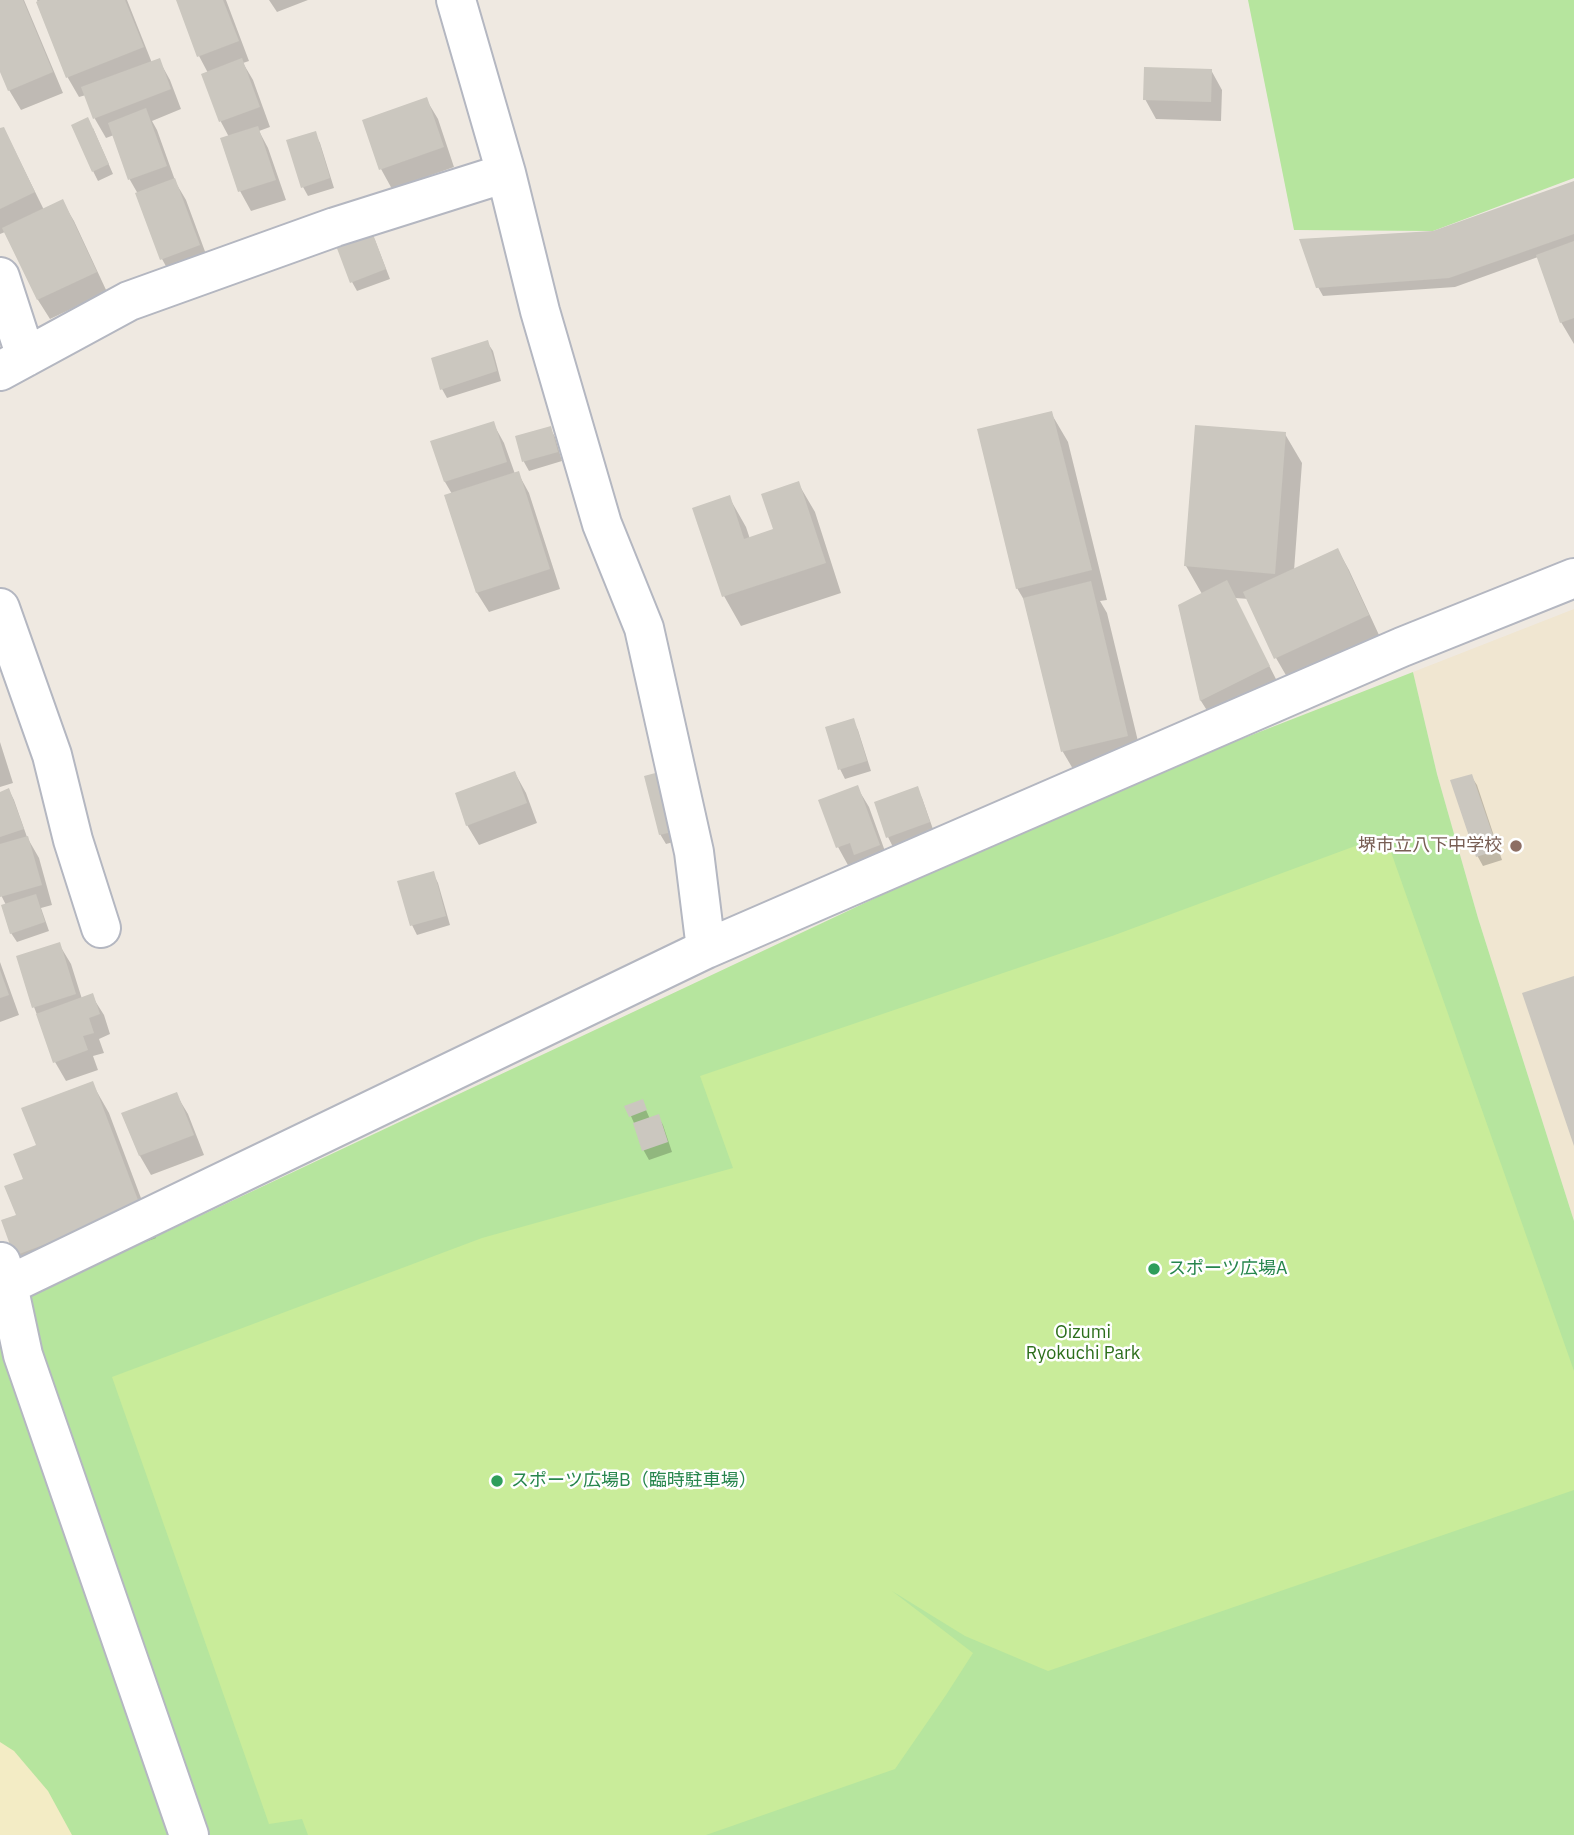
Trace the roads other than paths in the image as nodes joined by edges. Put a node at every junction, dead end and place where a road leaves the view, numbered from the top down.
1 (456, 0) edge
2 (506, 173) junction
3 (0, 278) edge
4 (13, 364) edge
5 (1574, 578) edge
6 (0, 608) edge
7 (11, 672) edge
8 (88, 915) dead end
9 (706, 949) junction
10 (3, 1278) edge
11 (189, 1835) edge

1 - 2 street
2 - 4 street
2 - 9 street
3 - 4 street
5 - 9 street
6 - 7 street
7 - 8 street
9 - 10 street
10 - 11 street

